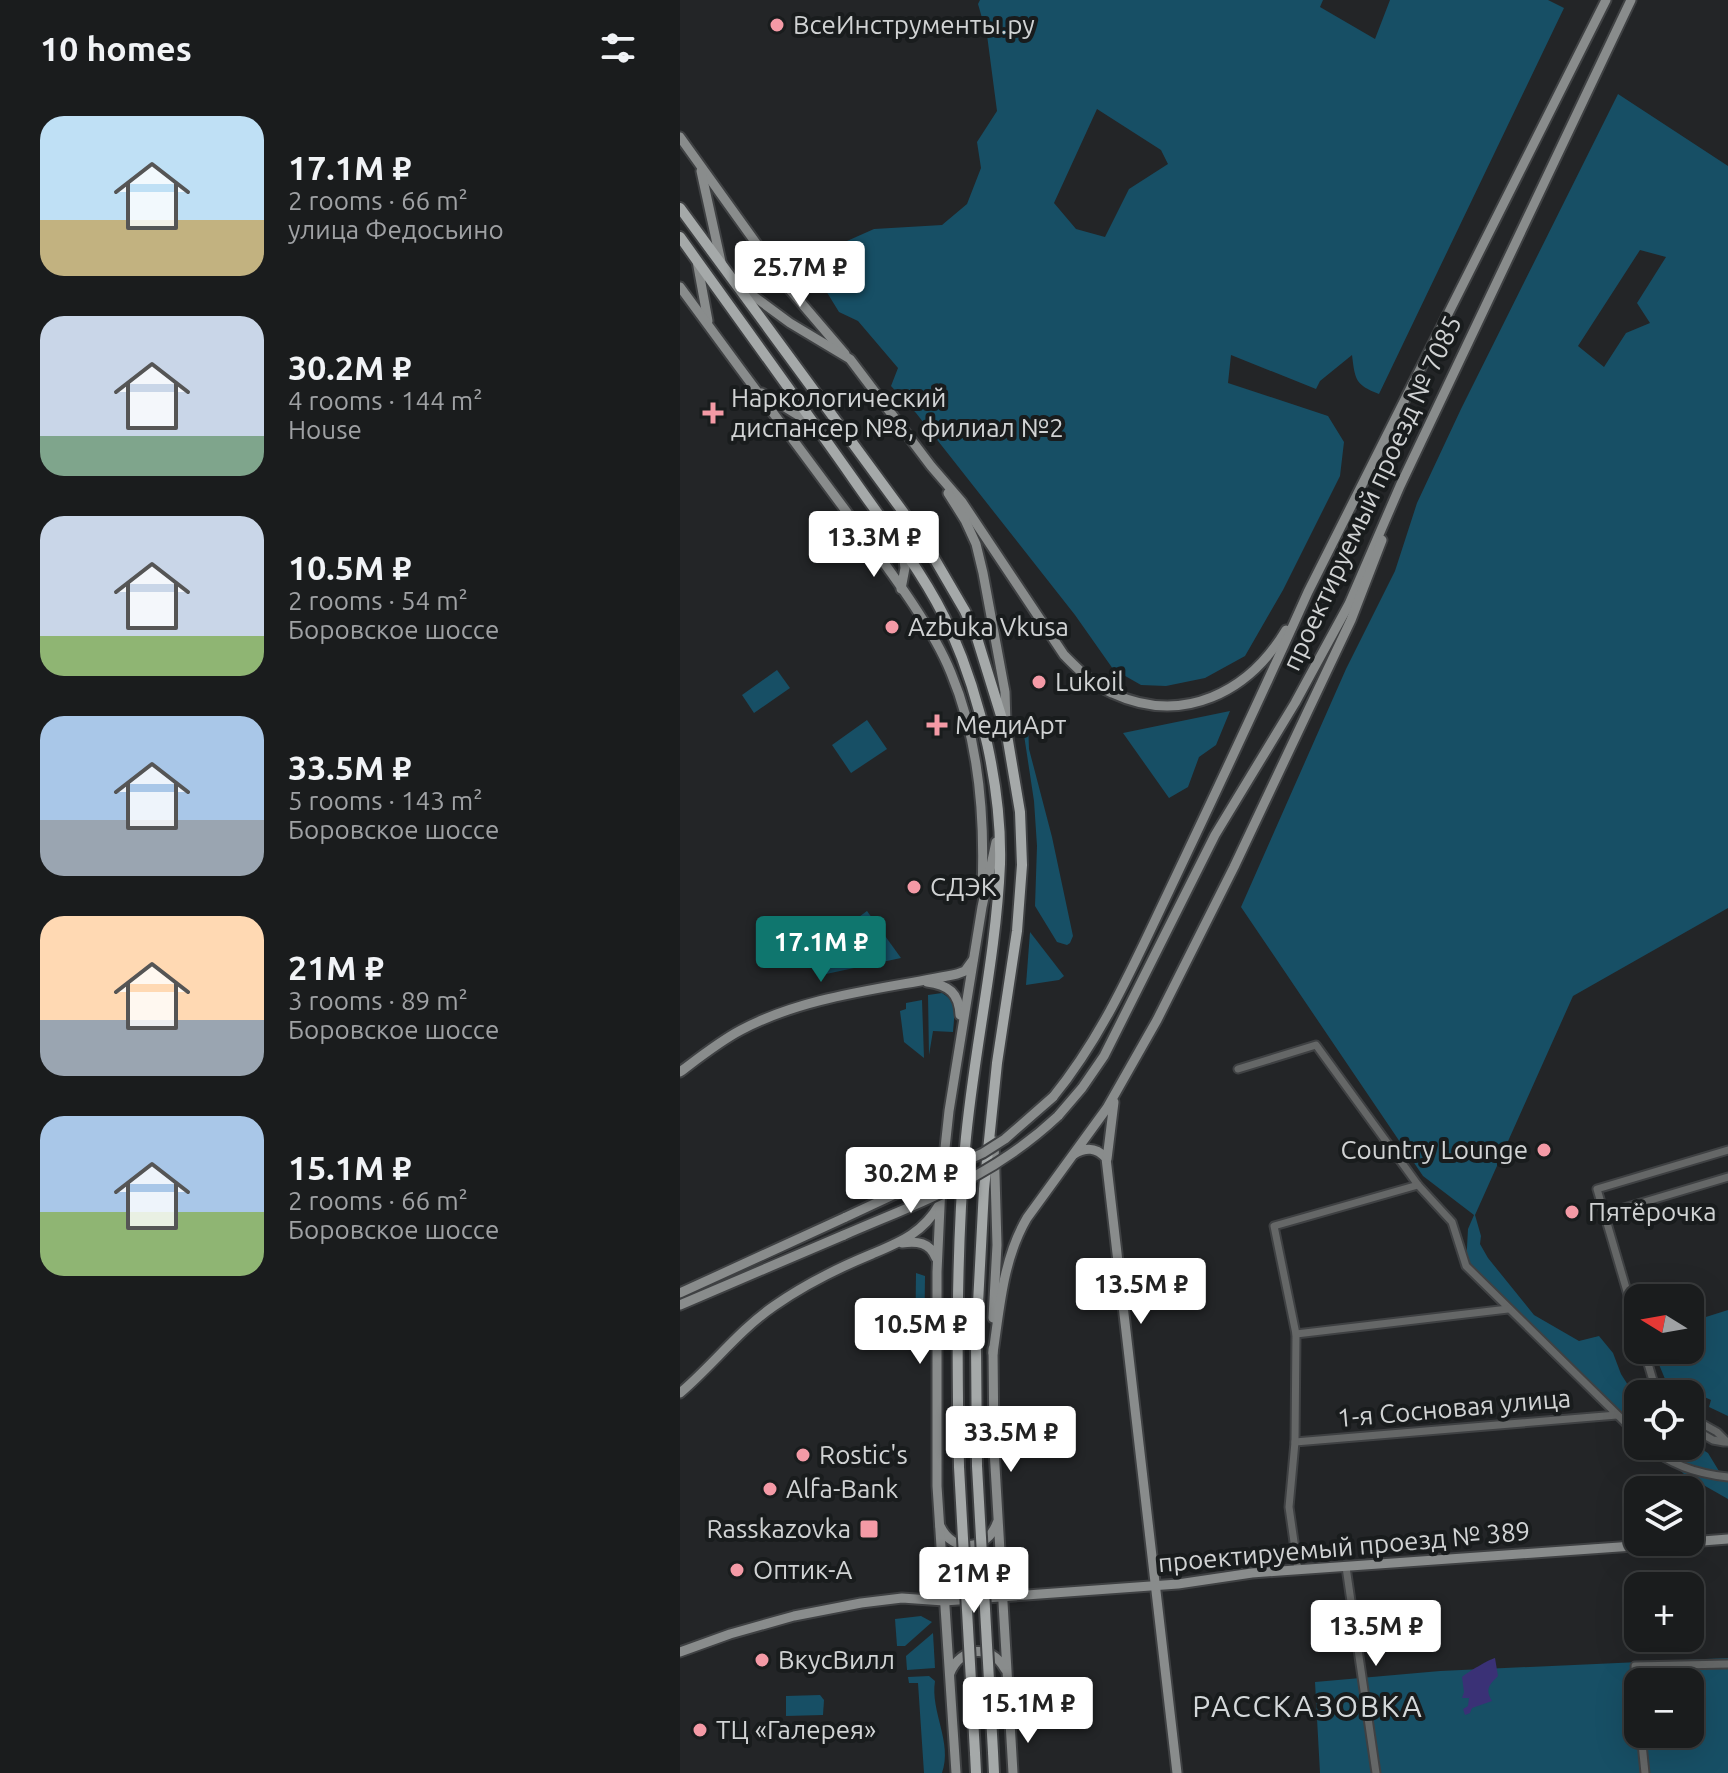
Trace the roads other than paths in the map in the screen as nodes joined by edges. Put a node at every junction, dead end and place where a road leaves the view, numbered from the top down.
1 (1606, 0) edge
2 (1631, 0) edge
3 (680, 137) edge
4 (700, 164) junction
5 (680, 208) edge
6 (680, 237) edge
7 (697, 261) junction
8 (721, 265) junction
9 (734, 282) junction
10 (680, 287) edge
11 (710, 327) junction
12 (850, 359) junction
13 (753, 386) junction
14 (817, 428) junction
15 (931, 466) junction
16 (1400, 486) junction
17 (902, 548) junction
18 (901, 589) junction
19 (1308, 592) junction
20 (1007, 735) junction
21 (998, 815) junction
22 (982, 907) junction
23 (977, 950) junction
24 (920, 981) junction
25 (961, 1030) junction
26 (997, 1063) junction
27 (1238, 1069) dead end
28 (680, 1072) edge
29 (1121, 1086) junction
30 (1728, 1150) edge
31 (1074, 1154) junction
32 (1106, 1160) junction
33 (1728, 1177) edge
34 (1418, 1185) junction
35 (940, 1198) junction
36 (1604, 1214) junction
37 (899, 1244) junction
38 (937, 1262) junction
39 (1625, 1284) edge
40 (680, 1293) edge
41 (680, 1305) edge
42 (1508, 1309) junction
43 (1296, 1334) junction
44 (993, 1353) junction
45 (680, 1393) edge
46 (1617, 1415) junction
47 (1624, 1422) edge
48 (1704, 1425) edge
49 (1704, 1435) edge
50 (1295, 1442) junction
51 (1727, 1443) edge
52 (1668, 1460) edge
53 (1728, 1477) edge
54 (997, 1515) junction
55 (939, 1519) junction
56 (1728, 1539) edge
57 (1704, 1541) edge
58 (1624, 1547) edge
59 (1346, 1567) junction
60 (1298, 1570) junction
61 (1154, 1586) junction
62 (1002, 1596) junction
63 (944, 1601) junction
64 (680, 1652) edge
65 (1728, 1664) edge
66 (1635, 1668) edge
67 (1006, 1672) junction
68 (948, 1678) junction
69 (1642, 1748) edge
70 (956, 1773) edge
71 (976, 1773) edge
72 (994, 1773) edge
73 (1013, 1773) edge
74 (1177, 1773) edge
75 (1376, 1773) edge
76 (1645, 1773) edge

1 - 19 main road, проектируемый проезд № 7085
2 - 16 main road, проектируемый проезд № 7085
3 - 4 main road
4 - 8 main road
4 - 12 main road
5 - 8 main road
6 - 7 main road
7 - 11 main road
7 - 14 main road
8 - 9 main road
9 - 12 main road
9 - 20 main road
10 - 11 main road
11 - 13 main road
12 - 15 main road
13 - 14 main road
13 - 18 main road
14 - 17 main road
15 - 19 main road
15 - 20 main road
16 - 29 main road
16 - 35 main road, проектируемый проезд № 7085, bridge
17 - 18 main road
17 - 21 main road
18 - 22 main road
19 - 40 main road, проектируемый проезд № 7085, bridge
20 - 26 main road
21 - 22 main road
21 - 71 main road, bridge
22 - 23 main road
23 - 24 main road
23 - 25 main road
24 - 25 main road
24 - 28 main road
25 - 35 main road
26 - 44 main road
26 - 72 main road, bridge
27 - 34 street
29 - 31 main road
29 - 32 main road
30 - 36 street
31 - 32 main road
31 - 44 main road
32 - 61 main road
33 - 36 street
34 - 42 street
34 - 43 street
35 - 37 main road
35 - 38 main road
35 - 41 main road, проектируемый проезд № 7085, bridge
36 - 39 street
37 - 38 main road
37 - 45 main road
38 - 55 main road
42 - 43 street
42 - 46 street
43 - 50 street
44 - 54 main road
46 - 47 street
46 - 50 street, 1-я Сосновая улица
48 - 51 street
49 - 51 street
50 - 60 street
52 - 53 street
54 - 55 main road
54 - 62 main road
55 - 63 main road
56 - 57 main road, проектируемый проезд № 389
58 - 59 main road, проектируемый проезд № 389
59 - 60 main road, проектируемый проезд № 389
59 - 75 street
60 - 61 main road, проектируемый проезд № 389
61 - 62 main road, проектируемый проезд № 389
61 - 74 main road
62 - 63 main road, проектируемый проезд № 389
62 - 67 main road
63 - 64 main road, проектируемый проезд № 389
63 - 68 main road
65 - 66 street
67 - 68 main road
67 - 73 main road
68 - 70 main road
69 - 76 street

